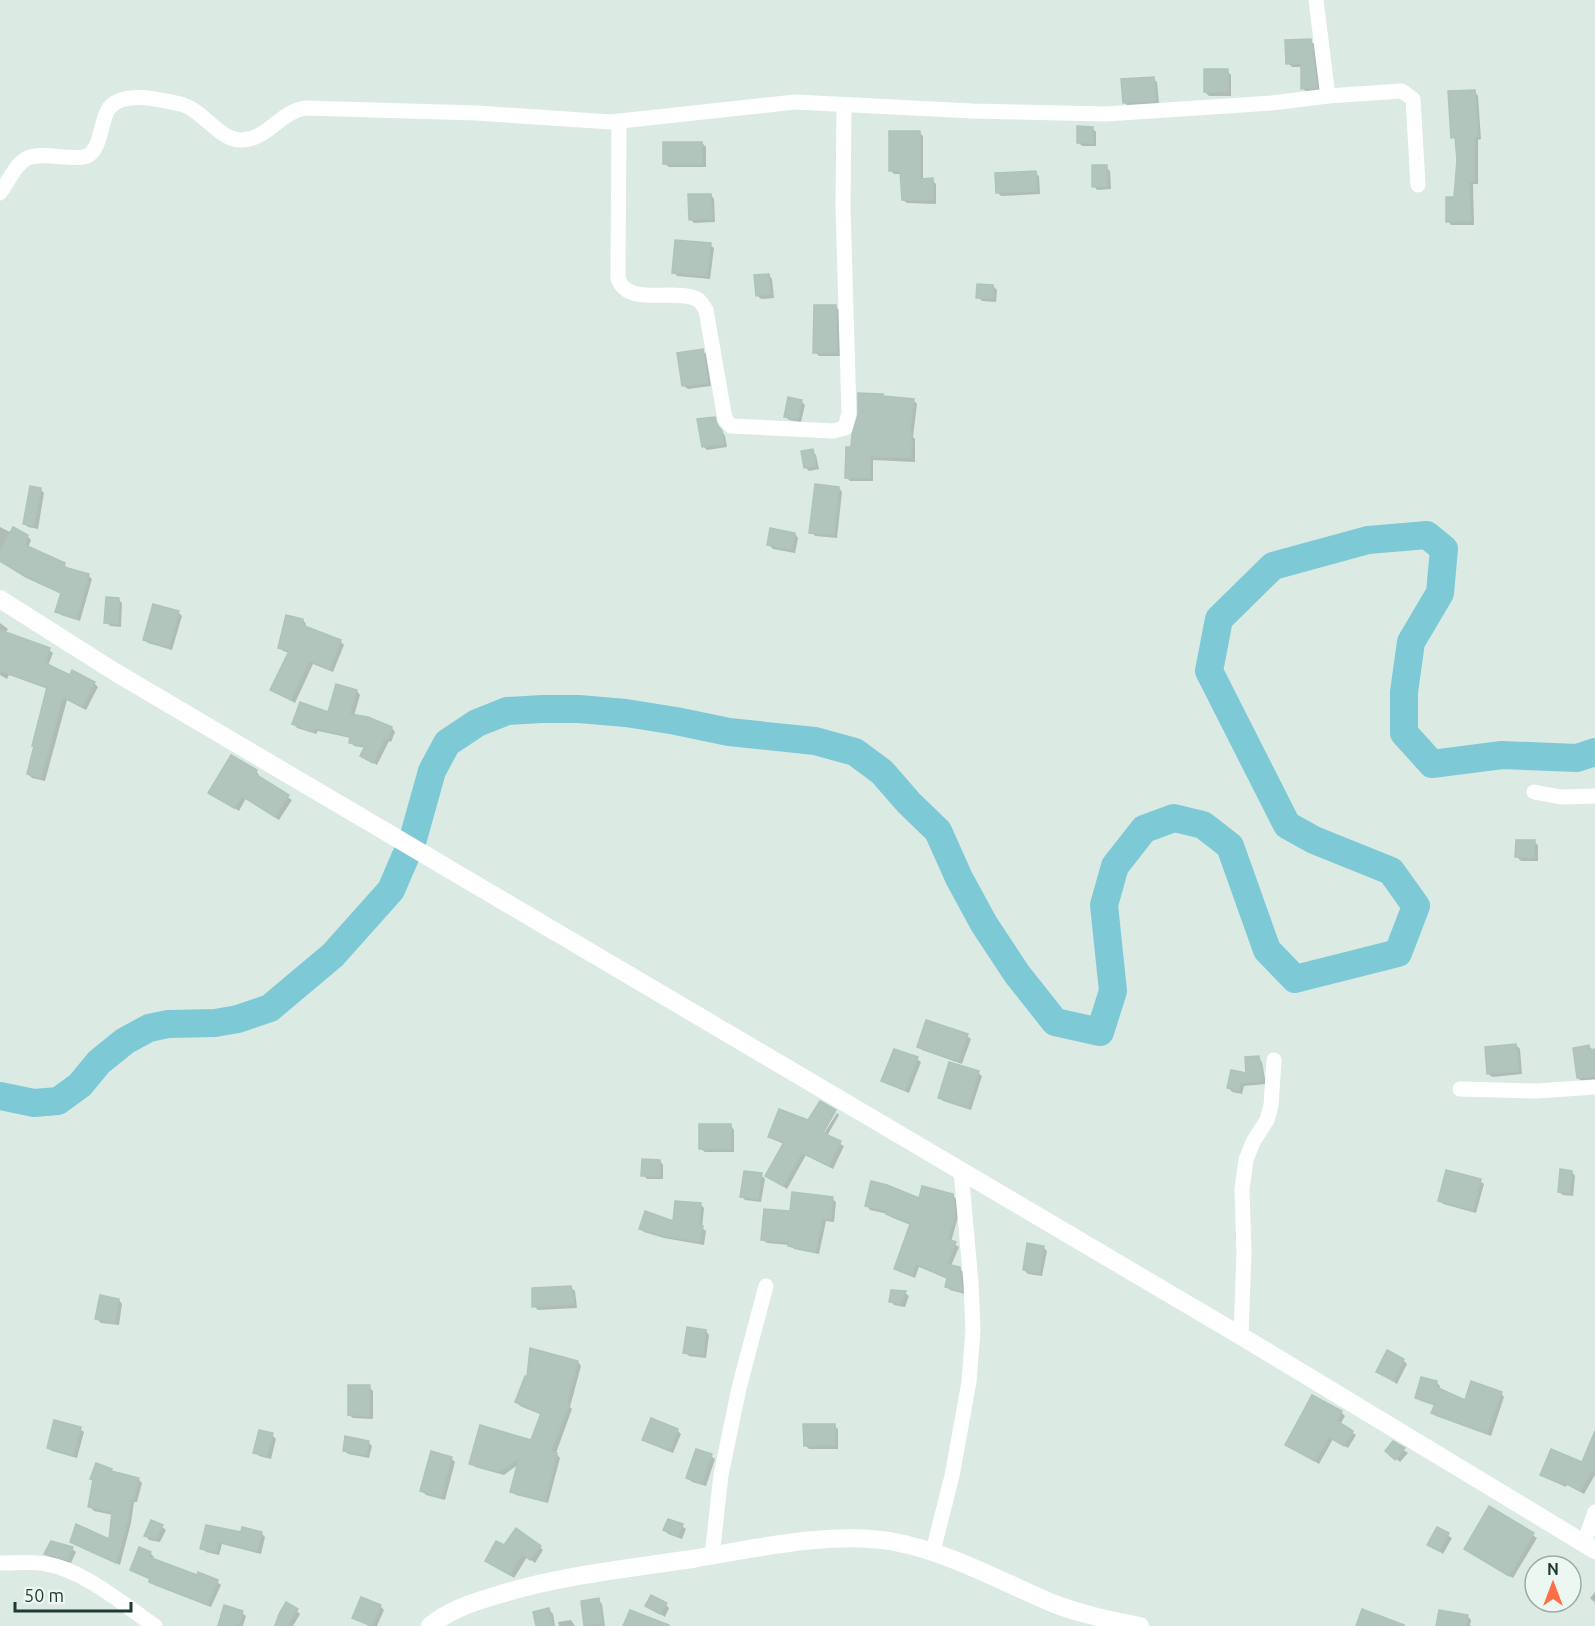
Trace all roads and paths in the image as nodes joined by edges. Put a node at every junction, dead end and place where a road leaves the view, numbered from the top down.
1 (1316, 0) edge
2 (1328, 96) junction
3 (844, 105) junction
4 (618, 121) junction
5 (1418, 185) dead end
6 (0, 193) edge
7 (0, 599) edge
8 (1534, 792) dead end
9 (1595, 796) edge
10 (1274, 1060) dead end
11 (1595, 1088) edge
12 (1460, 1089) dead end
13 (961, 1171) junction
14 (766, 1286) dead end
15 (1240, 1336) junction
16 (1595, 1512) edge
17 (1589, 1547) edge
18 (933, 1551) junction
19 (712, 1556) junction
20 (0, 1563) edge
21 (154, 1626) edge
22 (430, 1626) edge
23 (1140, 1626) edge

1 - 2 street
2 - 3 street
2 - 5 street
3 - 4 street
3 - 4 street
4 - 6 street
7 - 13 street
8 - 9 street
10 - 15 street
11 - 12 street
13 - 15 street
13 - 18 street
14 - 19 street
15 - 17 street
16 - 17 street
18 - 19 street
18 - 23 street
19 - 22 street
20 - 21 street

